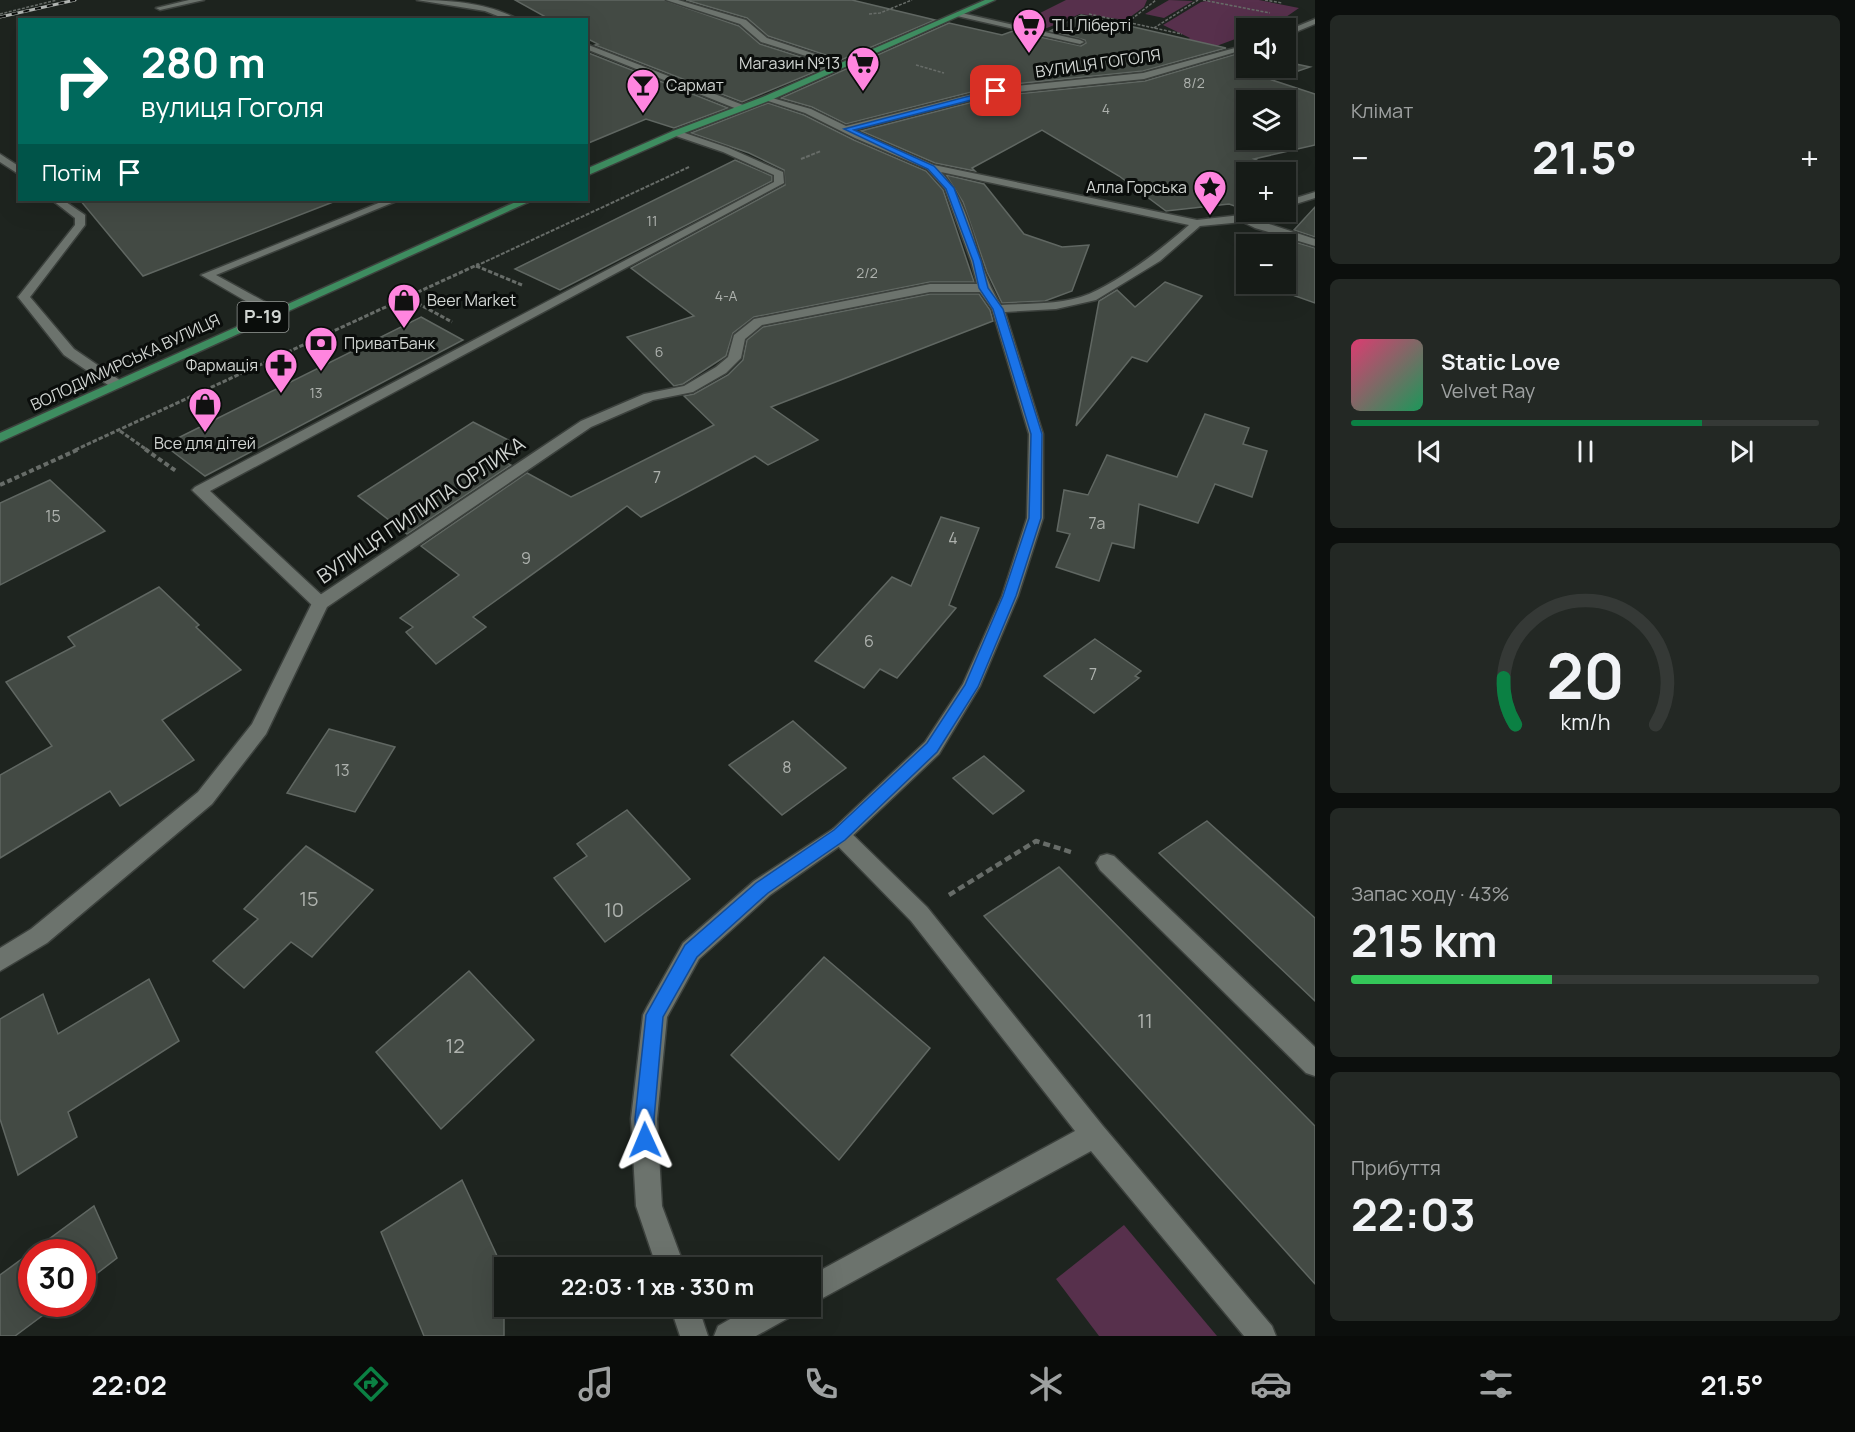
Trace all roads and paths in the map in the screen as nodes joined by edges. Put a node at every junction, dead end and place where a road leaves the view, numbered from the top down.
1 (57, 0) edge
2 (200, 0) edge
3 (421, 0) edge
4 (469, 0) edge
5 (670, 0) edge
6 (904, 0) edge
7 (991, 0) edge
8 (1156, 0) edge
9 (1198, 0) edge
10 (1203, 0) edge
11 (910, 1) edge
12 (160, 8) dead end
13 (486, 9) junction
14 (1088, 13) dead end
15 (0, 14) edge
16 (869, 14) dead end
17 (960, 14) junction
18 (1274, 14) dead end
19 (511, 18) edge
20 (1315, 21) edge
21 (1127, 22) junction
22 (1154, 28) junction
23 (1296, 30) edge
24 (1080, 42) dead end
25 (1236, 46) edge
26 (588, 47) edge
27 (1236, 50) edge
28 (923, 60) dead end
29 (913, 64) dead end
30 (844, 65) junction
31 (768, 98) junction
32 (740, 107) junction
33 (676, 133) junction
34 (853, 133) junction
35 (726, 150) junction
36 (0, 157) edge
37 (931, 167) junction
38 (18, 170) edge
39 (772, 171) junction
40 (588, 172) edge
41 (1315, 195) edge
42 (58, 201) edge
43 (392, 201) edge
44 (526, 201) edge
45 (1296, 201) edge
46 (1236, 220) edge
47 (1251, 222) edge
48 (1197, 223) junction
49 (1315, 243) edge
50 (475, 266) junction
51 (984, 288) junction
52 (405, 296) junction
53 (561, 301) junction
54 (998, 309) junction
55 (274, 312) junction
56 (483, 339) junction
57 (116, 384) junction
58 (120, 430) junction
59 (0, 438) edge
60 (0, 485) edge
61 (200, 490) junction
62 (320, 603) junction
63 (840, 835) junction
64 (1107, 863) joint
65 (919, 914) junction
66 (0, 960) edge
67 (1315, 1064) edge
68 (1094, 1135) junction
69 (667, 1257) edge
70 (821, 1285) edge
71 (688, 1317) edge
72 (762, 1317) edge
73 (694, 1336) edge
74 (728, 1336) edge
75 (1262, 1336) edge

1 - 15 path
2 - 12 street
3 - 13 street
4 - 13 street
5 - 30 street
6 - 11 path
7 - 17 main road
8 - 21 path
9 - 22 path
10 - 18 path
11 - 16 path
13 - 19 street
14 - 21 path
17 - 24 street
17 - 30 main road
20 - 23 street
21 - 22 path
22 - 25 path
26 - 32 street
27 - 34 street, ВУЛИЦЯ ГОГОЛЯ
28 - 29 path
30 - 31 main road
31 - 32 main road
31 - 34 street
32 - 33 main road
33 - 35 street
33 - 40 main road
34 - 37 street
34 - 39 path
35 - 39 street
35 - 50 path
36 - 38 street
37 - 48 street
37 - 51 street
39 - 53 street
41 - 45 street
42 - 57 street
43 - 55 street
44 - 55 main road, ВОЛОДИМИРСЬКА ВУЛИЦЯ / Р-19
46 - 48 street
47 - 49 street
48 - 54 street
50 - 52 path
50 - 53 path
51 - 54 street
51 - 62 street, ВУЛИЦЯ ПИЛИПА ОРЛИКА
52 - 56 path
52 - 58 path
53 - 56 street
54 - 63 street
55 - 57 main road, ВОЛОДИМИРСЬКА ВУЛИЦЯ / Р-19
56 - 61 street
57 - 59 main road, ВОЛОДИМИРСЬКА ВУЛИЦЯ / Р-19
58 - 60 path
58 - 61 path
61 - 62 street
62 - 66 street, ВУЛИЦЯ ПИЛИПА ОРЛИКА
63 - 65 street
63 - 69 street
64 - 65 path
64 - 67 street
65 - 68 street
68 - 70 street
68 - 75 street
71 - 73 street
72 - 74 street

